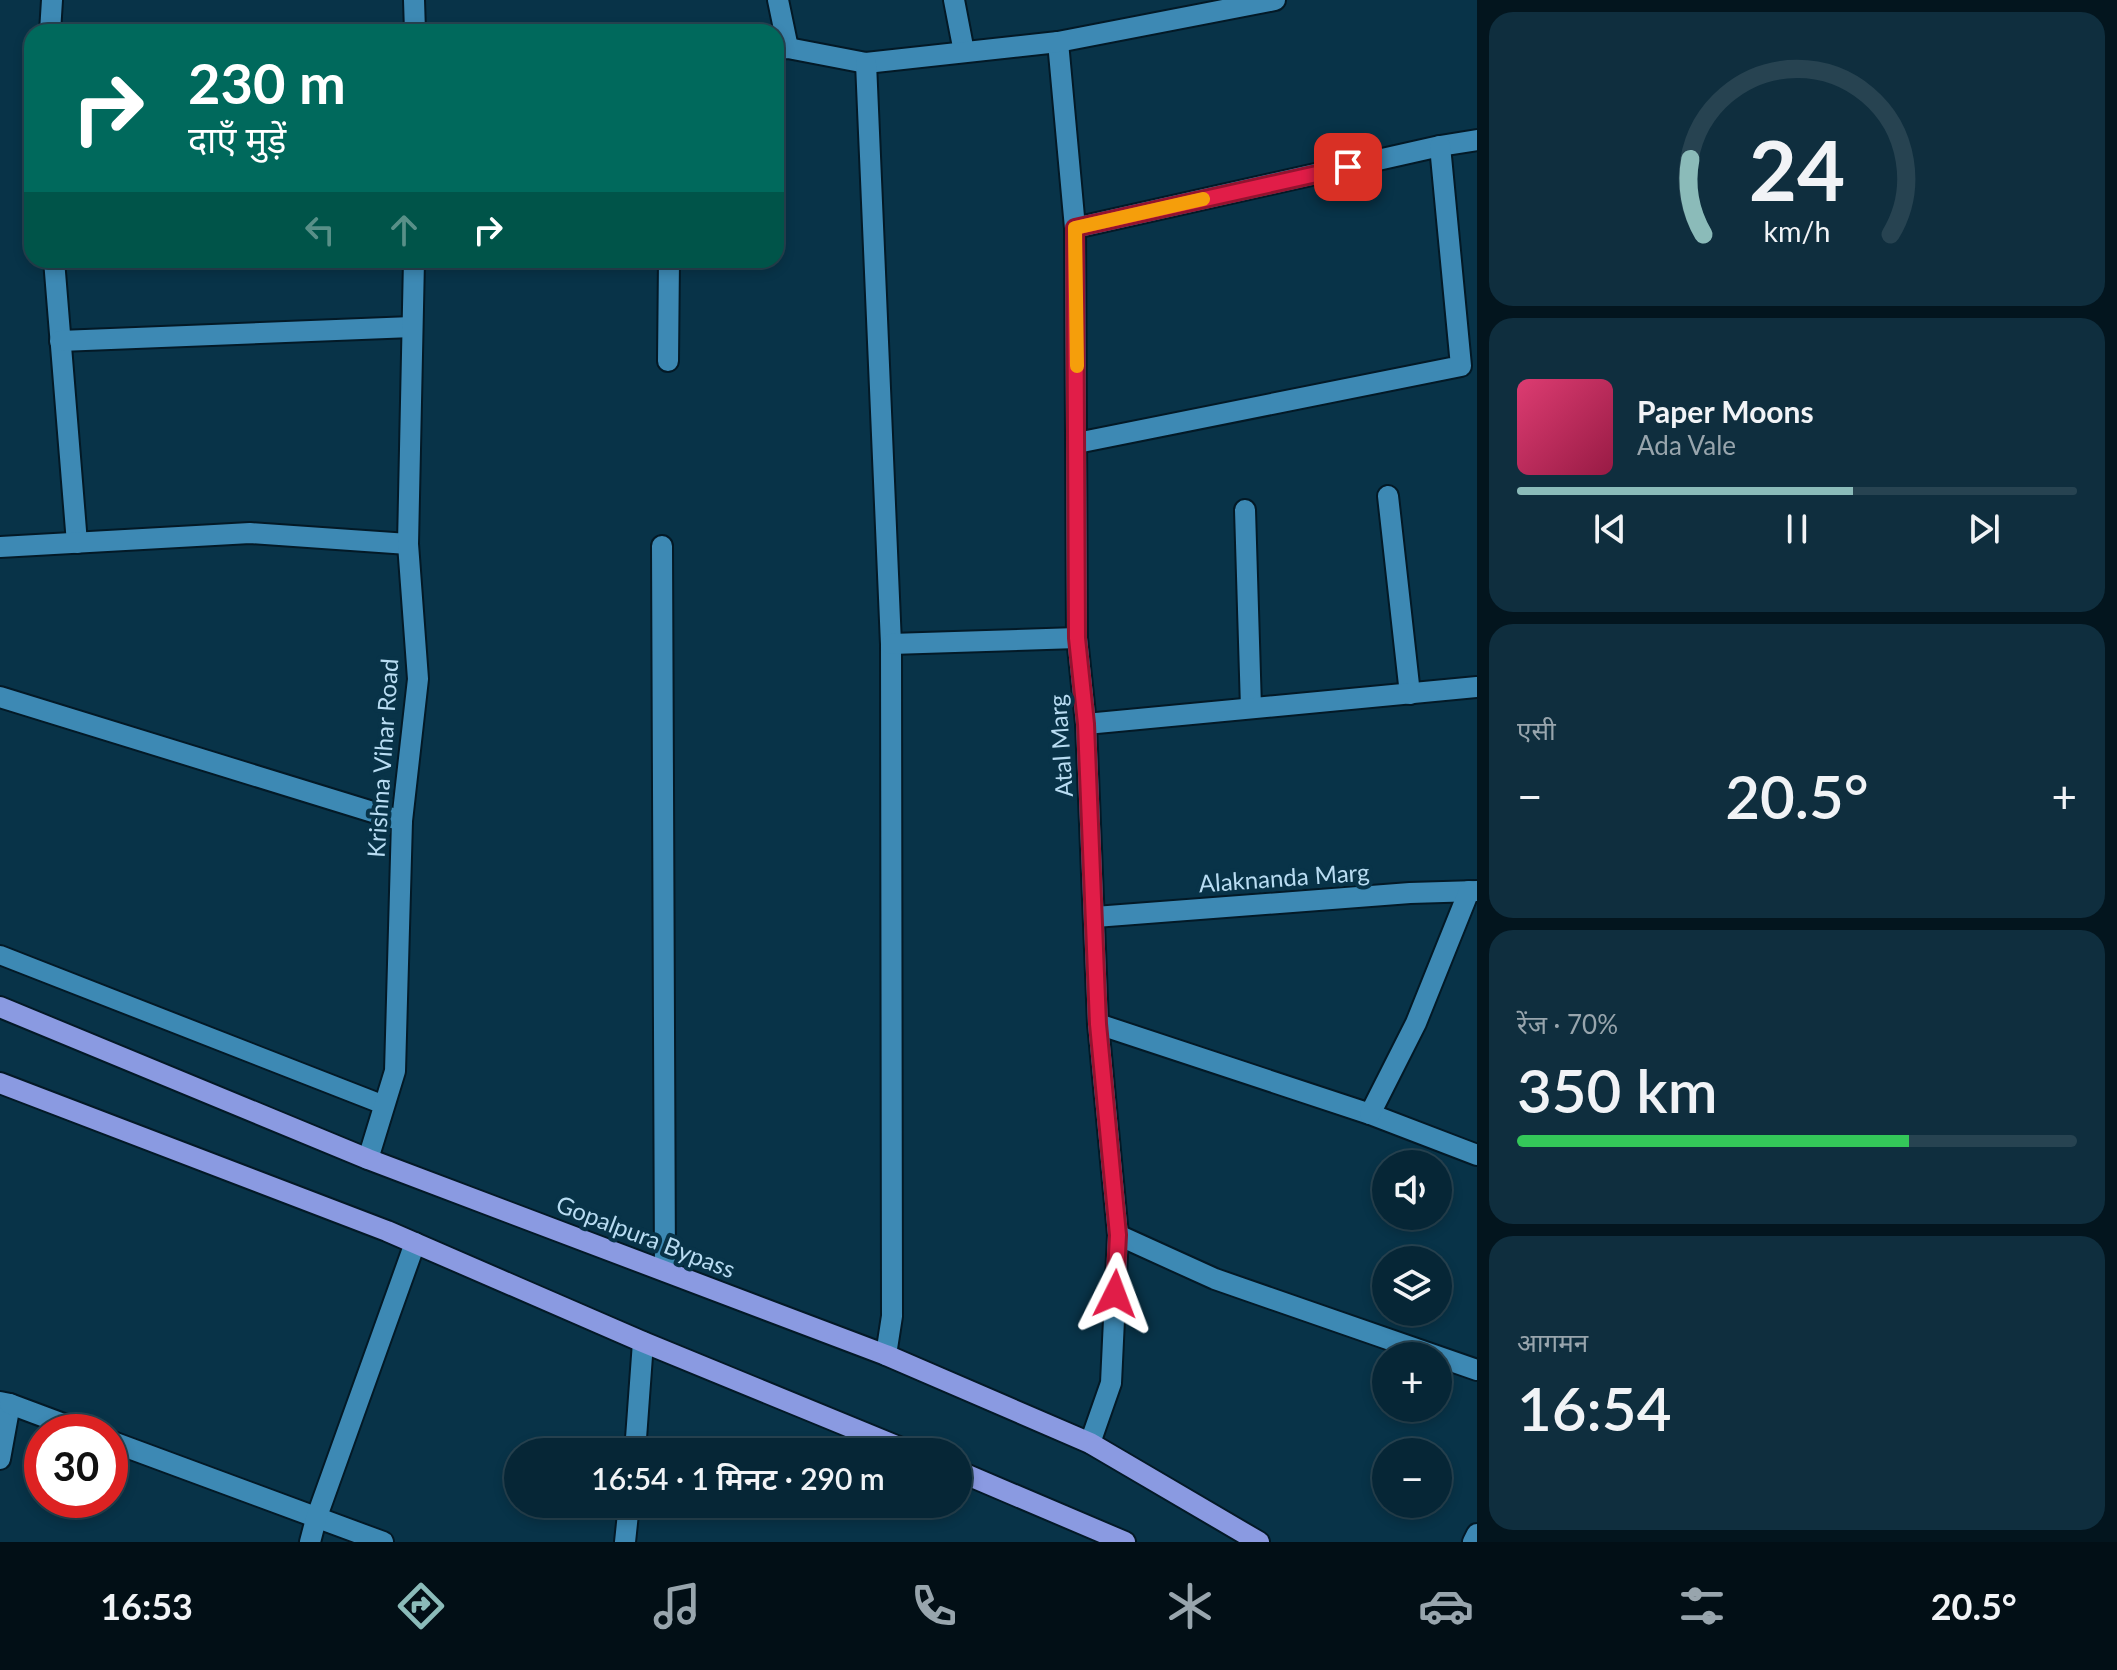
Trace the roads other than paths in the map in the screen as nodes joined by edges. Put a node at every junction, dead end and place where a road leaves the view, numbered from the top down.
1 (52, 0) edge
2 (414, 0) edge
3 (778, 0) edge
4 (954, 0) edge
5 (1275, 0) edge
6 (50, 24) edge
7 (415, 24) edge
8 (780, 24) edge
9 (1058, 42) junction
10 (784, 48) edge
11 (964, 52) junction
12 (866, 63) junction
13 (1477, 140) edge
14 (1440, 146) junction
15 (1075, 228) junction
16 (55, 268) edge
17 (414, 268) edge
18 (669, 268) edge
19 (412, 327) junction
20 (60, 341) junction
21 (668, 361) dead end
22 (1077, 443) junction
23 (1388, 496) dead end
24 (1245, 510) dead end
25 (77, 543) junction
26 (408, 544) junction
27 (662, 546) dead end
28 (0, 547) edge
29 (1077, 638) junction
30 (891, 644) junction
31 (1477, 687) edge
32 (1410, 694) junction
33 (0, 697) edge
34 (1251, 708) junction
35 (1086, 724) junction
36 (402, 821) junction
37 (1473, 891) edge
38 (1095, 917) junction
39 (0, 955) edge
40 (0, 1007) edge
41 (1098, 1024) junction
42 (0, 1083) edge
43 (384, 1105) junction
44 (1370, 1114) junction
45 (1477, 1155) edge
46 (368, 1159) junction
47 (1118, 1235) junction
48 (415, 1243) junction
49 (665, 1271) junction
50 (643, 1342) junction
51 (886, 1355) junction
52 (1477, 1370) edge
53 (5, 1403) edge
54 (35, 1414) edge
55 (636, 1438) edge
56 (877, 1438) edge
57 (1090, 1443) junction
58 (128, 1448) edge
59 (0, 1459) edge
60 (972, 1477) edge
61 (628, 1518) edge
62 (316, 1519) junction
63 (1477, 1534) edge
64 (310, 1542) edge
65 (383, 1542) edge
66 (625, 1542) edge
67 (1125, 1542) edge
68 (1259, 1542) edge
69 (1473, 1542) edge

1 - 6 street
2 - 7 street
3 - 8 street
4 - 11 street
5 - 9 street
9 - 11 street
9 - 15 street, Atal Marg
10 - 12 street
11 - 12 street
12 - 30 street
13 - 14 street
14 - 15 street
14 - 22 street
15 - 22 street, Atal Marg
16 - 20 street
17 - 19 street, Krishna Vihar Road
18 - 21 street
19 - 20 street
19 - 26 street, Krishna Vihar Road
20 - 25 street
22 - 29 street, Atal Marg
23 - 32 street
24 - 34 street
25 - 26 street
25 - 28 street
26 - 36 street, Krishna Vihar Road
27 - 49 street
29 - 30 street
29 - 35 street, Atal Marg
30 - 51 street
31 - 32 street
32 - 34 street
33 - 36 street
34 - 35 street
35 - 38 street, Atal Marg
36 - 43 street, Krishna Vihar Road
37 - 38 street, Alaknanda Marg
37 - 44 street
38 - 41 street, Atal Marg
39 - 43 lane
40 - 46 main road, Gopalpura Bypass
41 - 44 street
41 - 47 street, Atal Marg
42 - 48 main road
43 - 46 street, Krishna Vihar Road
44 - 45 street
46 - 49 main road, Gopalpura Bypass
47 - 52 street
47 - 57 street, Atal Marg
48 - 50 main road
48 - 62 street
49 - 51 main road, Gopalpura Bypass
50 - 55 street
50 - 56 main road
51 - 57 main road, Gopalpura Bypass
53 - 54 street
53 - 59 street
57 - 68 main road, Gopalpura Bypass
58 - 62 street
60 - 67 main road
61 - 66 street
62 - 64 street
62 - 65 street
63 - 69 street

